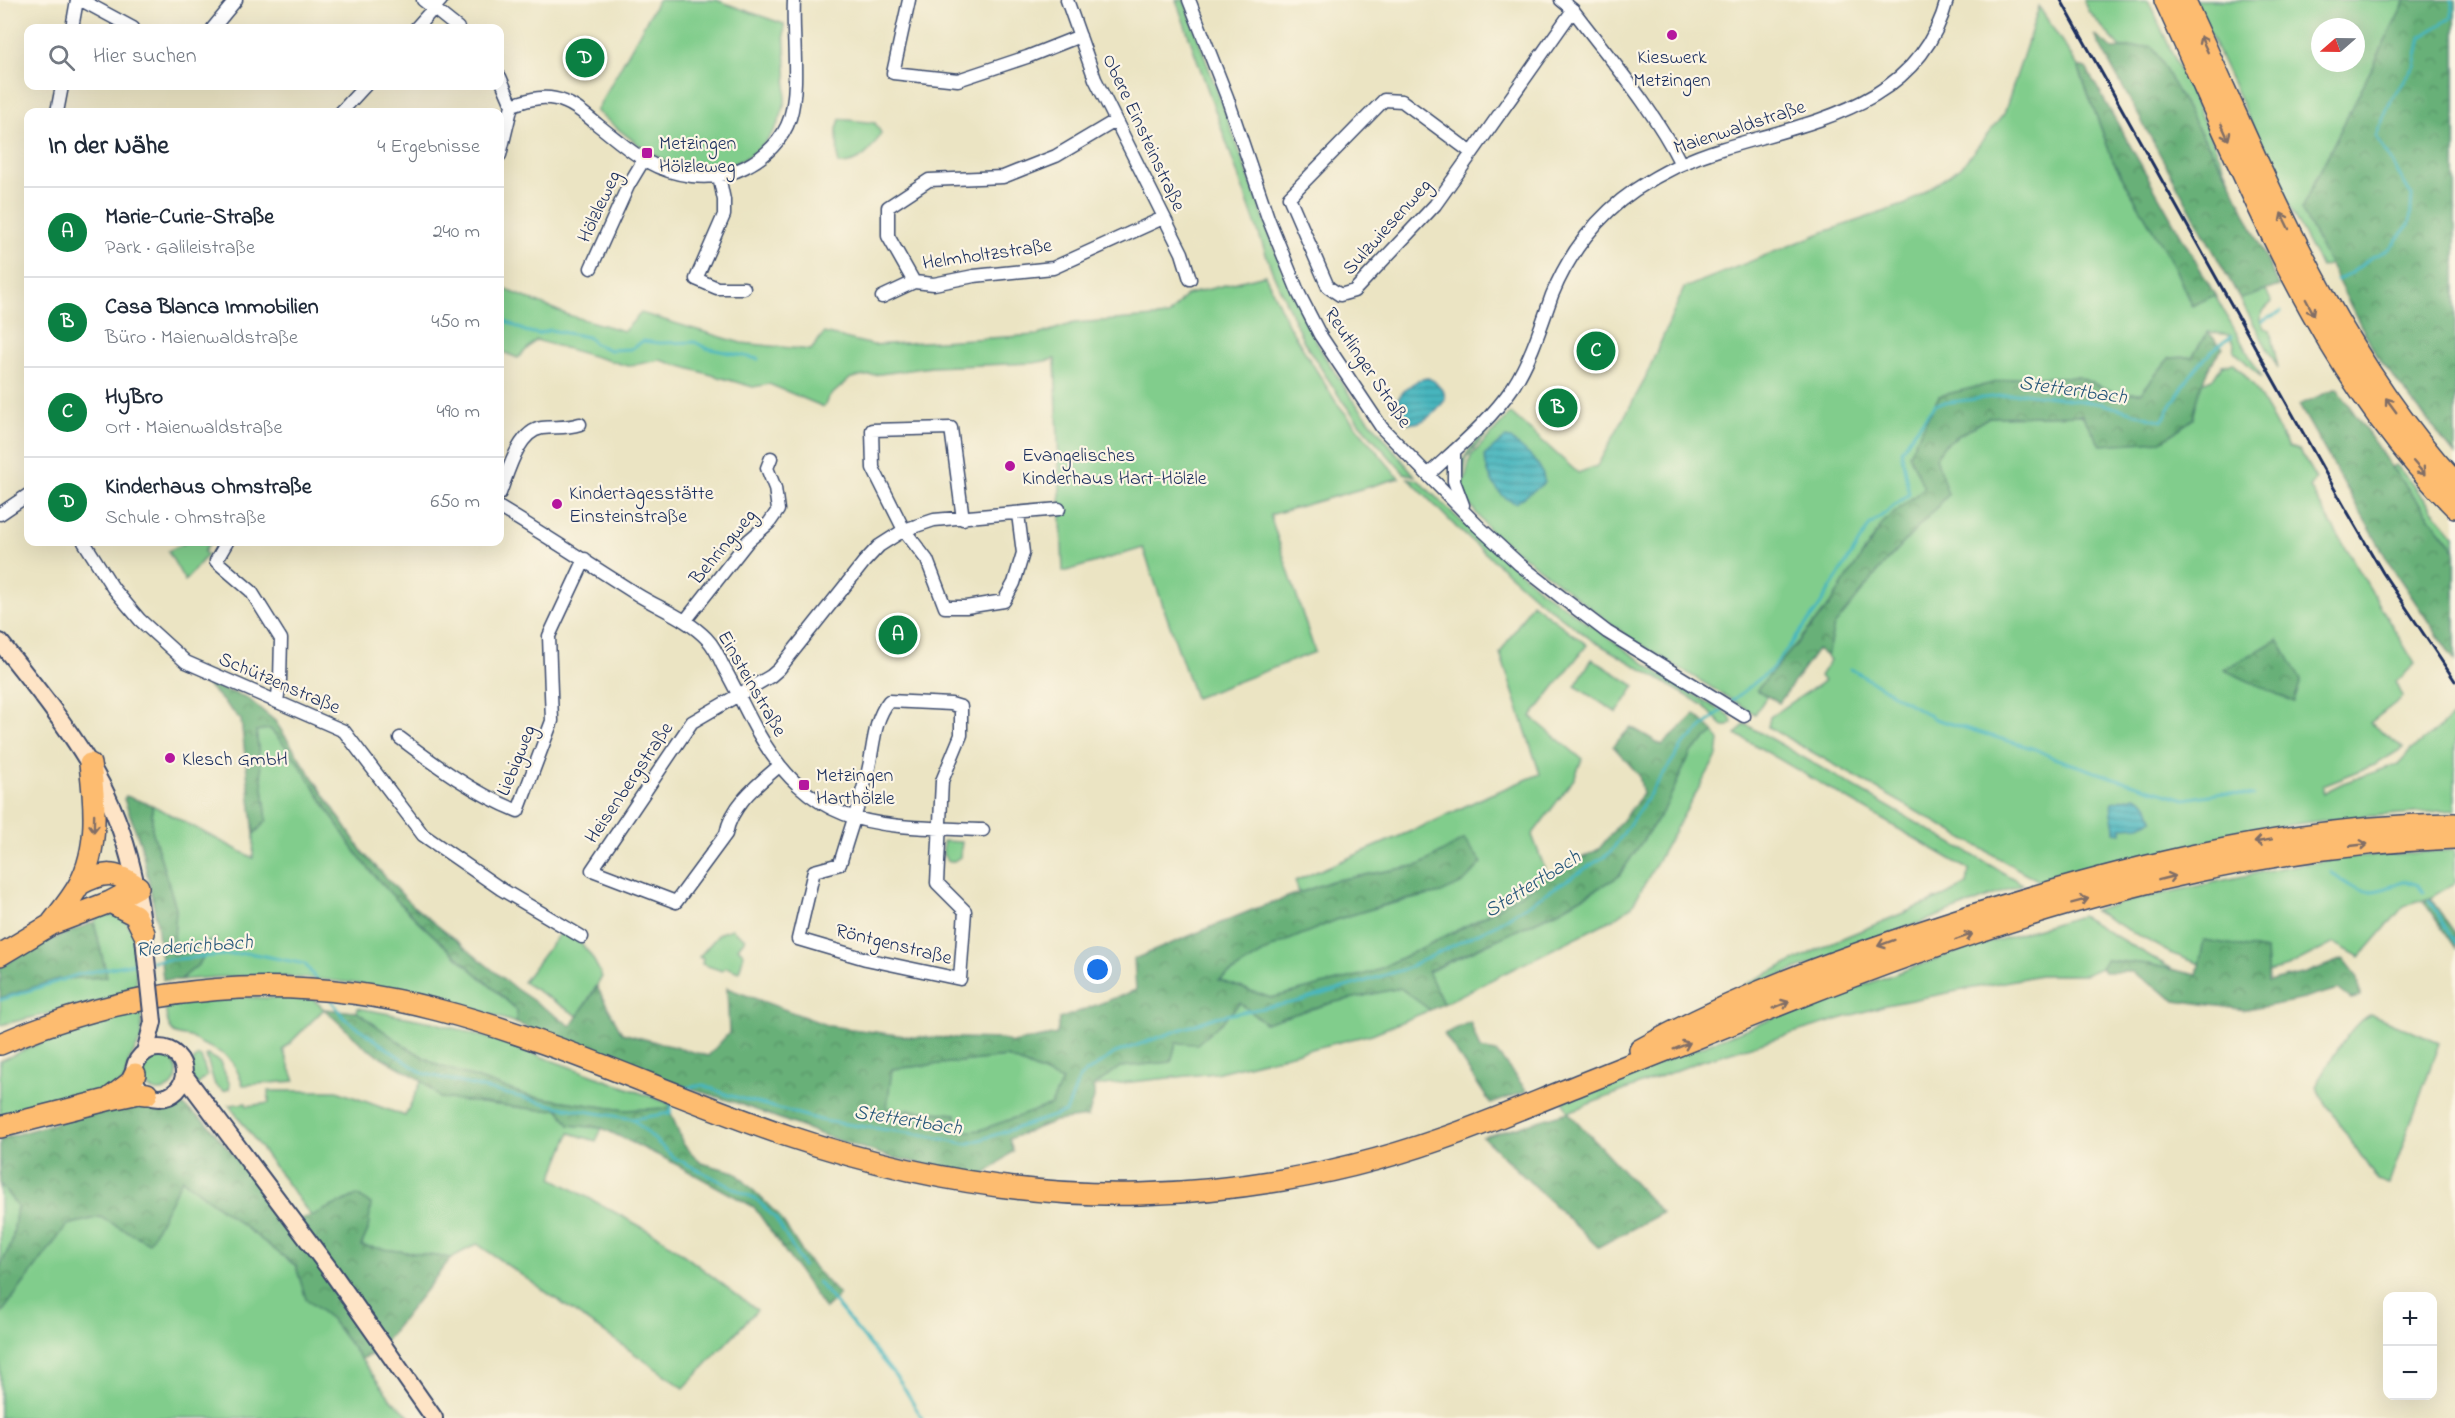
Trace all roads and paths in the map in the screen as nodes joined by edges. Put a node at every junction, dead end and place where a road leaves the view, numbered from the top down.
1 (79, 0) edge
2 (236, 0) edge
3 (423, 0) edge
4 (794, 0) edge
5 (909, 0) edge
6 (1067, 0) edge
7 (1189, 0) edge
8 (1561, 0) edge
9 (1947, 0) edge
10 (2165, 0) edge
11 (2184, 0) edge
12 (438, 4) edge
13 (1572, 10) junction
14 (73, 24) edge
15 (125, 24) edge
16 (216, 24) edge
17 (420, 24) edge
18 (455, 24) edge
19 (1080, 36) junction
20 (504, 86) edge
21 (61, 90) edge
22 (361, 90) edge
23 (512, 105) junction
24 (58, 108) edge
25 (345, 108) edge
26 (1115, 121) junction
27 (504, 138) edge
28 (1472, 153) junction
29 (643, 161) junction
30 (1681, 164) junction
31 (719, 176) junction
32 (1163, 218) junction
33 (591, 268) dead end
34 (1190, 279) dead end
35 (914, 282) junction
36 (744, 288) dead end
37 (882, 297) dead end
38 (580, 424) dead end
39 (1454, 451) junction
40 (771, 458) dead end
41 (1428, 475) junction
42 (504, 483) edge
43 (24, 498) edge
44 (2453, 501) edge
45 (1059, 509) dead end
46 (504, 510) edge
47 (0, 514) edge
48 (1018, 514) junction
49 (1467, 515) junction
50 (963, 519) junction
51 (904, 530) junction
52 (87, 546) edge
53 (225, 546) edge
54 (585, 559) junction
55 (685, 621) junction
56 (0, 642) edge
57 (739, 695) junction
58 (277, 702) junction
59 (1744, 716) dead end
60 (400, 738) dead end
61 (90, 764) junction
62 (779, 766) junction
63 (854, 818) junction
64 (2455, 824) edge
65 (940, 828) junction
66 (982, 830) dead end
67 (2455, 838) edge
68 (80, 884) junction
69 (138, 887) junction
70 (110, 902) junction
71 (51, 924) junction
72 (144, 933) junction
73 (582, 937) dead end
74 (0, 955) edge
75 (153, 1022) junction
76 (0, 1035) edge
77 (22, 1035) junction
78 (0, 1044) edge
79 (166, 1049) junction
80 (146, 1052) junction
81 (135, 1074) junction
82 (184, 1075) junction
83 (1588, 1081) junction
84 (147, 1094) junction
85 (170, 1096) junction
86 (107, 1100) junction
87 (206, 1106) junction
88 (0, 1127) edge
89 (434, 1418) edge

1 - 14 street
1 - 15 street
2 - 16 street
3 - 12 street
4 - 31 street
5 - 19 street
6 - 19 street, Obere Einsteinstraße
7 - 41 street, Reutlinger Straße
8 - 13 street
9 - 30 street, Maienwaldstraße
10 -> 44 highway
44 -> 11 highway
12 - 17 street
12 - 18 street
13 - 28 street, Sulzwiesenweg
13 - 30 street
19 - 26 street, Obere Einsteinstraße
20 - 23 street
21 - 24 street
22 - 25 street
23 - 27 street
23 - 29 street
26 - 32 street, Obere Einsteinstraße
26 - 35 street, Helmholtzstraße
28 - 28 street, Sulzwiesenweg
29 - 31 street
29 - 33 street, Hölzleweg
30 - 39 street, Maienwaldstraße
31 - 36 street
32 - 34 street, Obere Einsteinstraße
32 - 35 street, Helmholtzstraße
35 - 37 street, Helmholtzstraße
38 - 42 street
39 - 41 street, Maienwaldstraße
39 - 49 street
40 - 55 street, Behringweg
41 - 49 street, Reutlinger Straße
43 - 47 street
45 - 48 street
46 - 54 street, Einsteinstraße
48 - 50 street
48 - 51 street
49 - 59 street, Reutlinger Straße
50 - 51 street
50 - 51 street
51 - 57 street
52 - 58 street, Schützenstraße
53 - 58 street
54 - 55 street, Einsteinstraße
54 - 60 street, Liebigweg
55 - 57 street, Einsteinstraße
56 - 61 main road
57 - 62 street, Einsteinstraße
57 - 62 street, Heisenbergstraße
58 - 73 street, Schützenstraße
61 -> 68 highway
61 - 69 main road
62 - 63 street, Einsteinstraße
63 - 65 street, Einsteinstraße
63 - 65 street
63 - 65 street, Röntgenstraße
64 -> 83 highway
65 - 66 street, Einsteinstraße
83 -> 67 highway
68 - 69 highway
68 - 71 highway
69 - 70 highway
69 - 72 main road
70 - 71 highway
70 - 72 highway
71 - 74 highway
72 - 75 main road, bridge
75 - 79 main road
75 - 80 main road
76 - 77 highway
77 - 78 highway
77 - 83 highway
79 - 80 main road
79 - 82 main road
80 - 81 main road
81 - 84 main road
81 - 86 highway
82 - 85 main road
82 - 87 main road
84 - 85 main road
84 - 86 highway
85 - 87 main road
86 - 88 highway
87 - 89 main road

